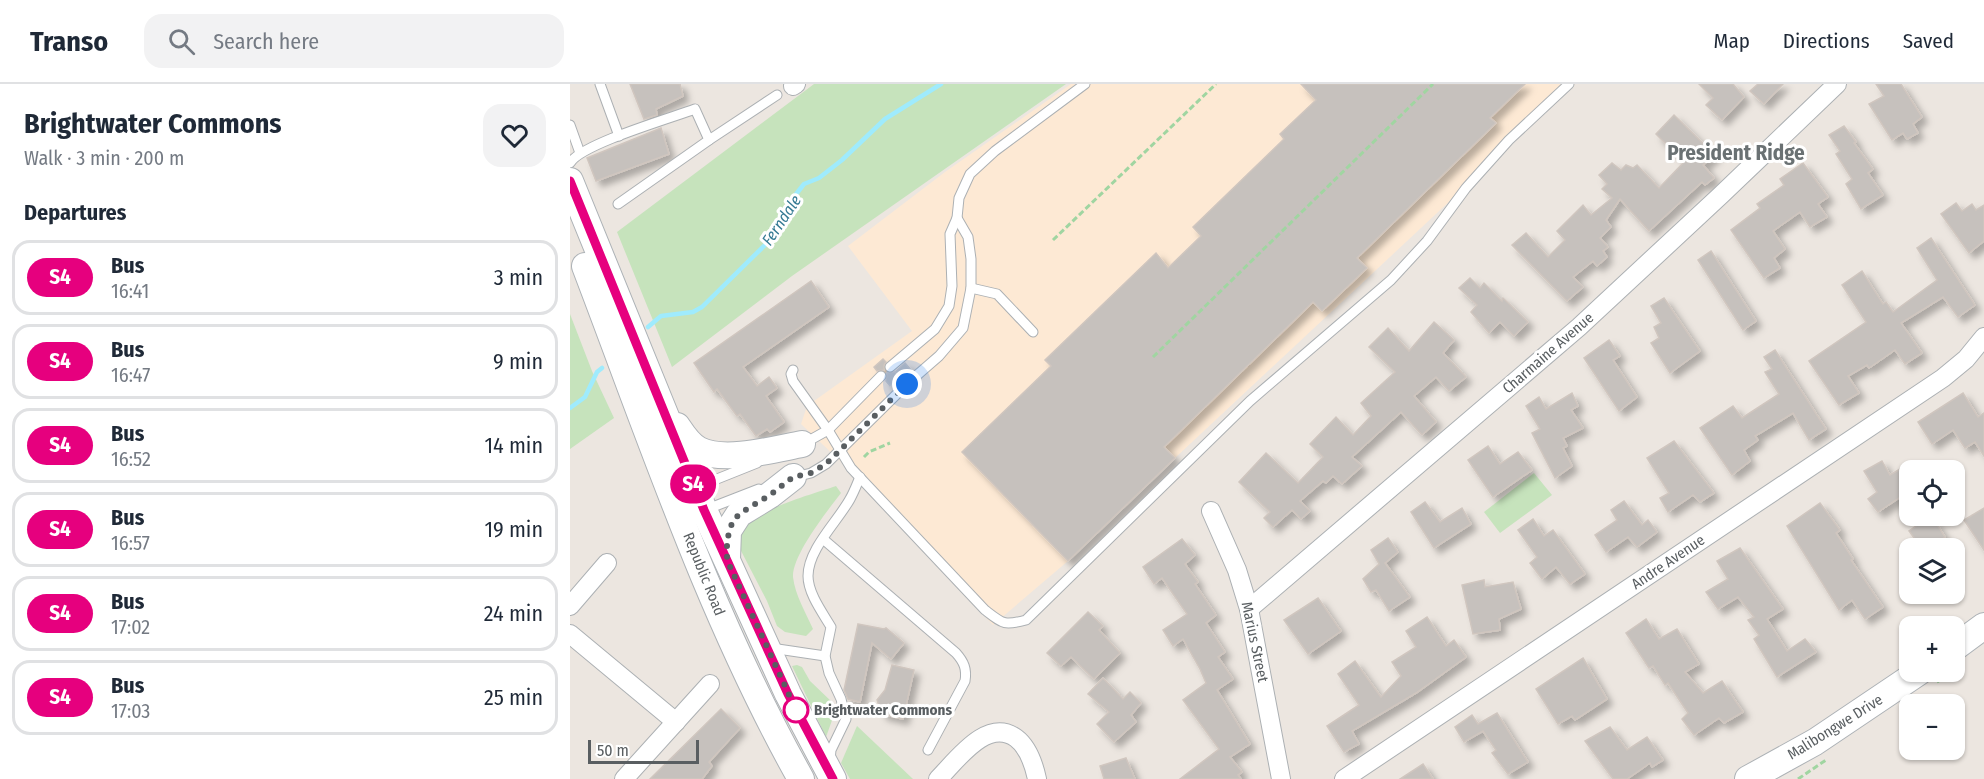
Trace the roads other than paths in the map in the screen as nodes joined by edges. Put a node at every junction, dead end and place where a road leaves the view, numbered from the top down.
1 (600, 84) edge
2 (1085, 84) edge
3 (1569, 84) edge
4 (1837, 84) edge
5 (777, 95) dead end
6 (570, 125) edge
7 (619, 136) junction
8 (710, 140) junction
9 (580, 153) junction
10 (570, 163) edge
11 (570, 181) edge
12 (618, 204) dead end
13 (957, 218) junction
14 (570, 228) edge
15 (971, 288) junction
16 (1033, 332) dead end
17 (1982, 346) edge
18 (890, 367) dead end
19 (794, 370) dead end
20 (881, 376) dead end
21 (916, 376) dead end
22 (907, 384) dead end
23 (651, 385) junction
24 (828, 430) junction
25 (802, 444) junction
26 (840, 452) junction
27 (793, 477) junction
28 (860, 477) junction
29 (690, 507) junction
30 (1211, 511) dead end
31 (822, 539) junction
32 (727, 560) junction
33 (607, 563) dead end
34 (570, 606) edge
35 (1249, 609) junction
36 (1984, 626) edge
37 (570, 634) edge
38 (1984, 636) edge
39 (1965, 640) edge
40 (766, 647) junction
41 (1965, 649) edge
42 (825, 656) junction
43 (1904, 682) edge
44 (1919, 682) edge
45 (710, 684) dead end
46 (676, 722) junction
47 (928, 750) dead end
48 (624, 779) edge
49 (801, 779) edge
50 (834, 779) edge
51 (938, 779) edge
52 (1037, 779) edge
53 (1281, 779) edge
54 (1344, 779) edge
55 (1748, 779) edge
56 (1775, 779) edge

1 - 7 lane
2 - 13 lane
3 - 28 lane
4 - 35 street, Charmaine Avenue
5 - 8 lane
6 - 9 lane
7 - 8 lane
7 - 9 lane
8 - 12 lane
9 - 10 lane
11 - 23 main road, Republic Road
13 - 15 lane
13 - 18 lane
14 - 29 main road, Republic Road
15 - 16 lane
15 - 21 lane
17 - 54 street, Andre Avenue
19 - 24 lane
20 - 24 lane
22 - 26 lane
23 - 25 main road
23 - 29 main road, Republic Road
24 - 25 lane
24 - 26 lane
25 - 29 lane
26 - 27 lane
26 - 28 lane
27 - 29 lane
27 - 32 main road
28 - 31 lane
29 - 32 main road, Republic Road
29 - 49 main road, Republic Road
30 - 35 street, Marius Street
31 - 42 lane
31 - 47 lane
32 - 40 main road, Republic Road
33 - 34 street
35 - 53 street, Marius Street
36 - 39 main road
37 - 46 street
38 - 41 main road
40 - 42 lane
40 - 50 main road, Republic Road
42 - 50 lane
43 - 55 main road, Malibongwe Drive
44 - 56 main road, Malibongwe Drive
45 - 46 street
46 - 48 street
51 - 52 street

